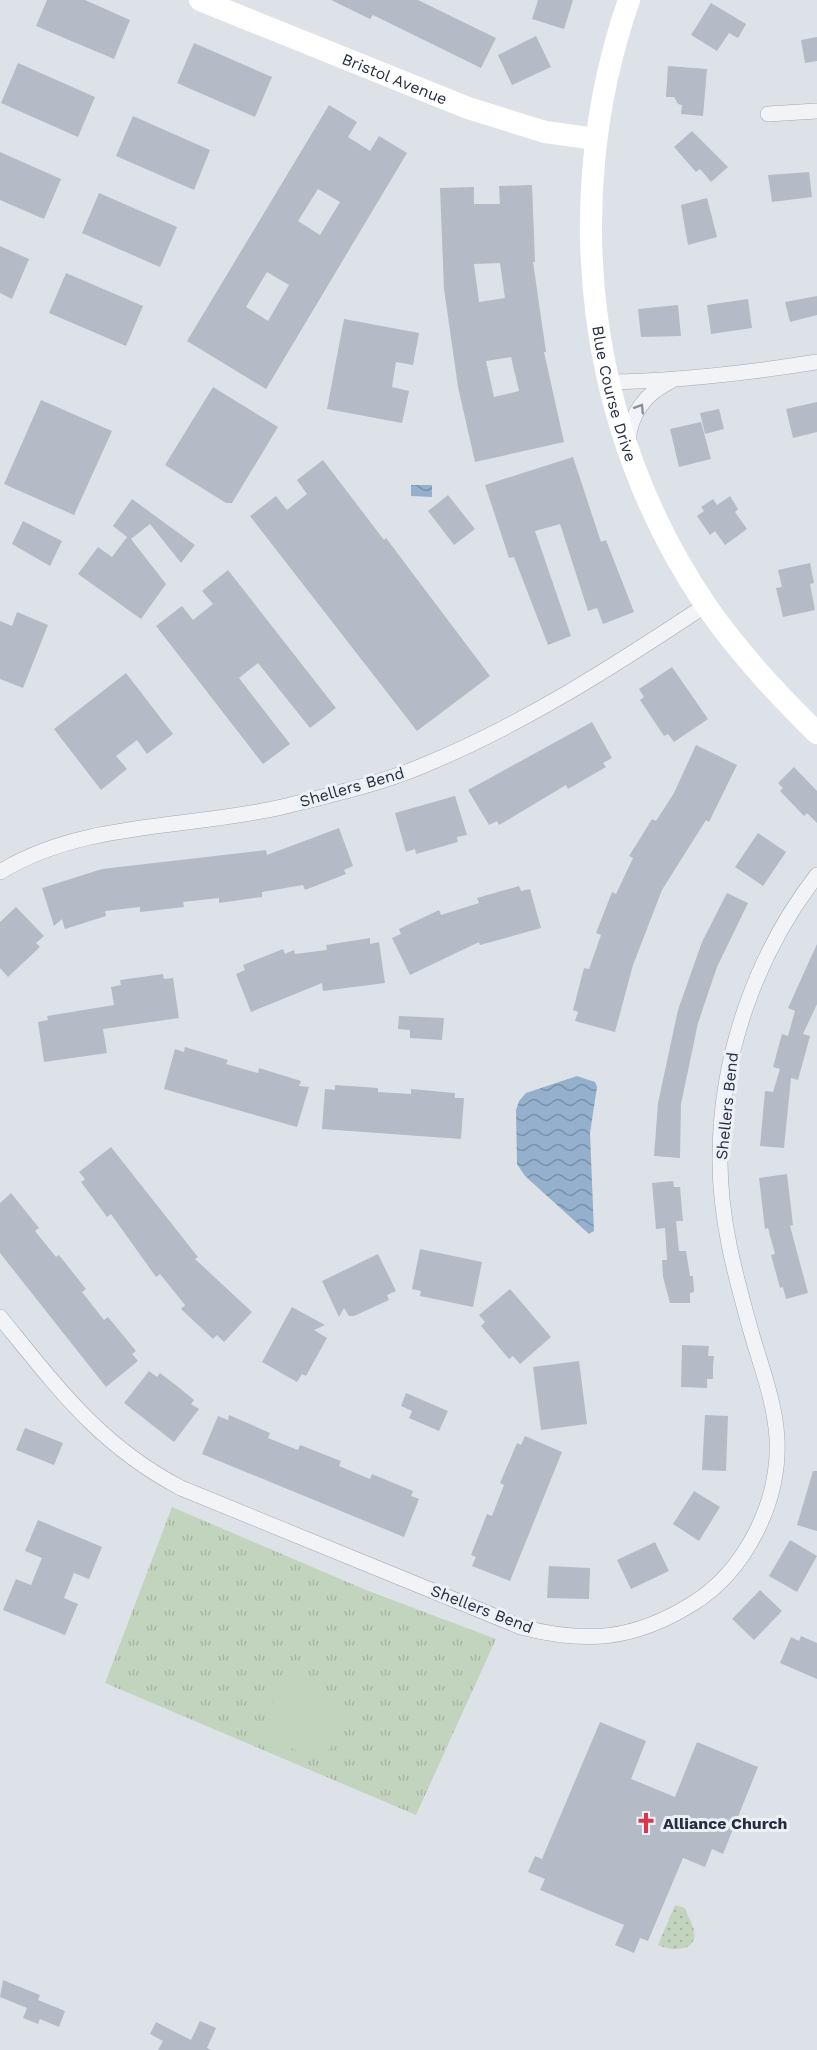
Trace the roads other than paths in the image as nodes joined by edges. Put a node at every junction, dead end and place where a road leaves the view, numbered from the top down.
1 (200, 0) edge
2 (629, 0) edge
3 (817, 111) edge
4 (768, 114) dead end
5 (596, 139) junction
6 (817, 362) edge
7 (673, 380) junction
8 (608, 382) junction
9 (628, 450) junction
10 (706, 605) junction
11 (817, 733) edge
12 (0, 872) edge
13 (817, 875) edge
14 (0, 1317) edge

1 - 5 main road, Bristol Avenue
2 - 5 main road, Blue Course Drive
3 - 4 street
5 - 8 main road, Blue Course Drive
6 - 7 street
7 - 8 street
9 -> 7 street
8 - 9 main road, Blue Course Drive
9 - 10 main road, Blue Course Drive
10 - 11 main road, Blue Course Drive
10 - 12 street, Shellers Bend
13 - 14 street, Shellers Bend

